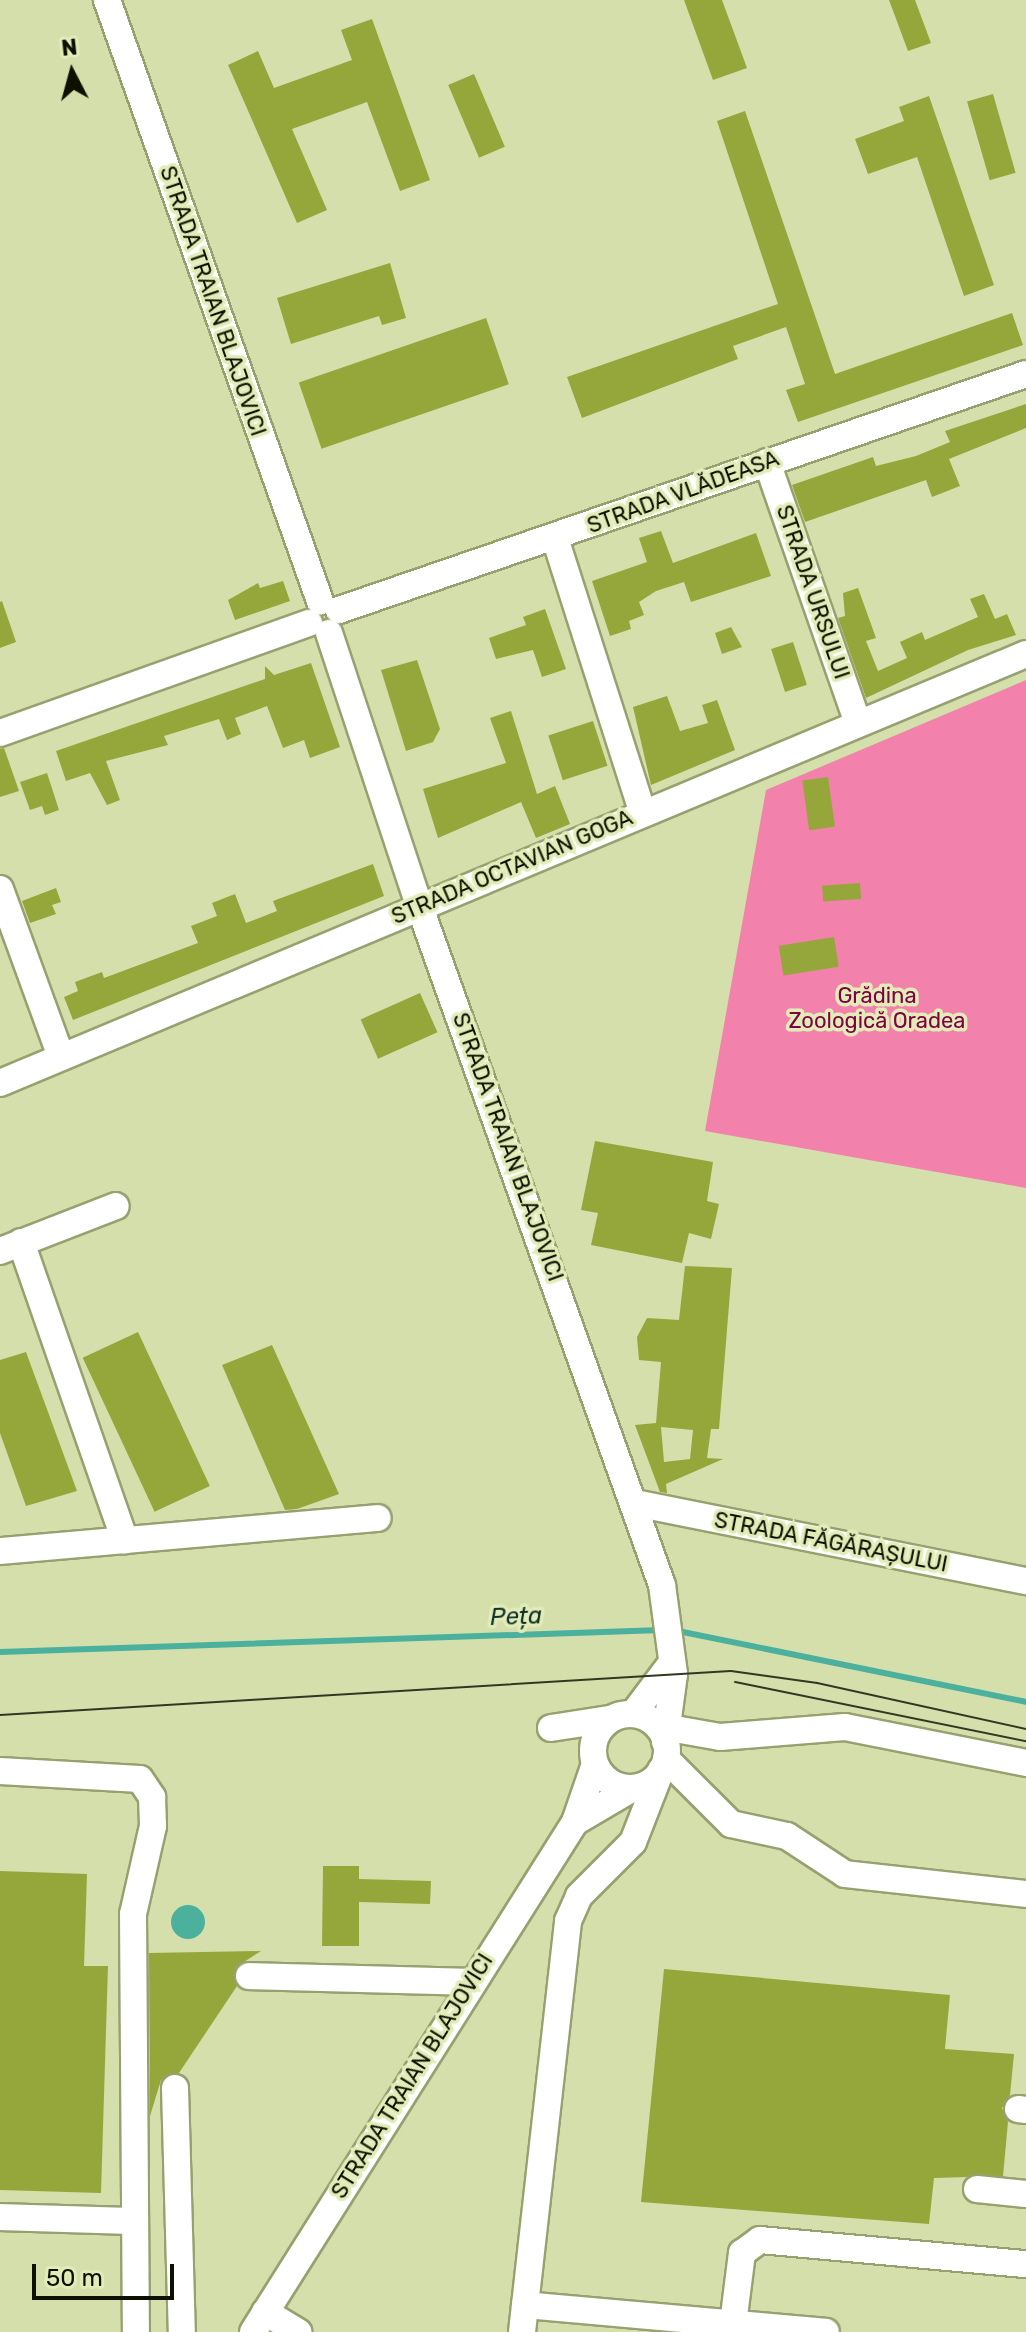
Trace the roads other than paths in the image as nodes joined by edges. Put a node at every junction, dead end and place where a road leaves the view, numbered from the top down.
1 (107, 0) edge
2 (1026, 374) edge
3 (767, 462) junction
4 (555, 538) junction
5 (324, 617) junction
6 (1026, 654) edge
7 (858, 723) junction
8 (0, 733) edge
9 (643, 813) junction
10 (0, 889) edge
11 (419, 905) junction
12 (61, 1057) junction
13 (0, 1083) edge
14 (116, 1206) dead end
15 (10, 1246) edge
16 (635, 1503) junction
17 (378, 1518) dead end
18 (125, 1540) junction
19 (1, 1548) edge
20 (1026, 1581) edge
21 (670, 1662) junction
22 (621, 1717) junction
23 (720, 1737) junction
24 (1026, 1763) edge
25 (642, 1766) junction
26 (0, 1771) edge
27 (575, 1822) junction
28 (627, 1843) junction
29 (1026, 1894) edge
30 (249, 1976) dead end
31 (471, 1982) junction
32 (175, 2088) dead end
33 (977, 2189) dead end
34 (1026, 2194) edge
35 (0, 2217) edge
36 (135, 2221) junction
37 (1026, 2264) edge
38 (525, 2305) junction
39 (259, 2322) edge
40 (733, 2324) junction
41 (136, 2332) edge
42 (182, 2332) edge
43 (298, 2332) edge
44 (522, 2332) edge
45 (826, 2332) edge

1 - 5 street, STRADA TRAIAN BLAJOVICI
2 - 3 street, STRADA VLĂDEASA
3 - 4 street, STRADA VLĂDEASA
3 - 7 street, STRADA URSULUI
4 - 5 street, STRADA VLĂDEASA
4 - 9 street
5 - 8 street, STRADA VLĂDEASA
5 - 11 street, STRADA TRAIAN BLAJOVICI
6 - 7 street, STRADA OCTAVIAN GOGA
7 - 9 street, STRADA OCTAVIAN GOGA
9 - 11 street, STRADA OCTAVIAN GOGA
10 - 12 street
11 - 12 street, STRADA OCTAVIAN GOGA
11 - 16 street, STRADA TRAIAN BLAJOVICI
12 - 13 street, STRADA OCTAVIAN GOGA
14 - 15 street
15 - 18 street
16 - 20 street, STRADA FĂGĂRAȘULUI
16 - 21 street, STRADA TRAIAN BLAJOVICI
17 - 18 street
18 - 19 street
21 - 22 street
21 - 25 street, STRADA TRAIAN BLAJOVICI
22 - 25 street
22 - 25 street
22 - 25 street
23 - 24 street
23 - 25 street
23 - 25 street
25 - 27 street, STRADA TRAIAN BLAJOVICI
25 - 27 street, STRADA TRAIAN BLAJOVICI
25 - 28 street
25 - 28 street
25 - 29 street
26 - 36 street
27 - 31 street, STRADA TRAIAN BLAJOVICI
28 - 38 street
30 - 31 street
31 - 39 street, STRADA TRAIAN BLAJOVICI
32 - 42 street
33 - 34 street
35 - 36 street
36 - 41 street
37 - 40 street
38 - 40 street
38 - 44 street
39 - 43 street
40 - 45 street

